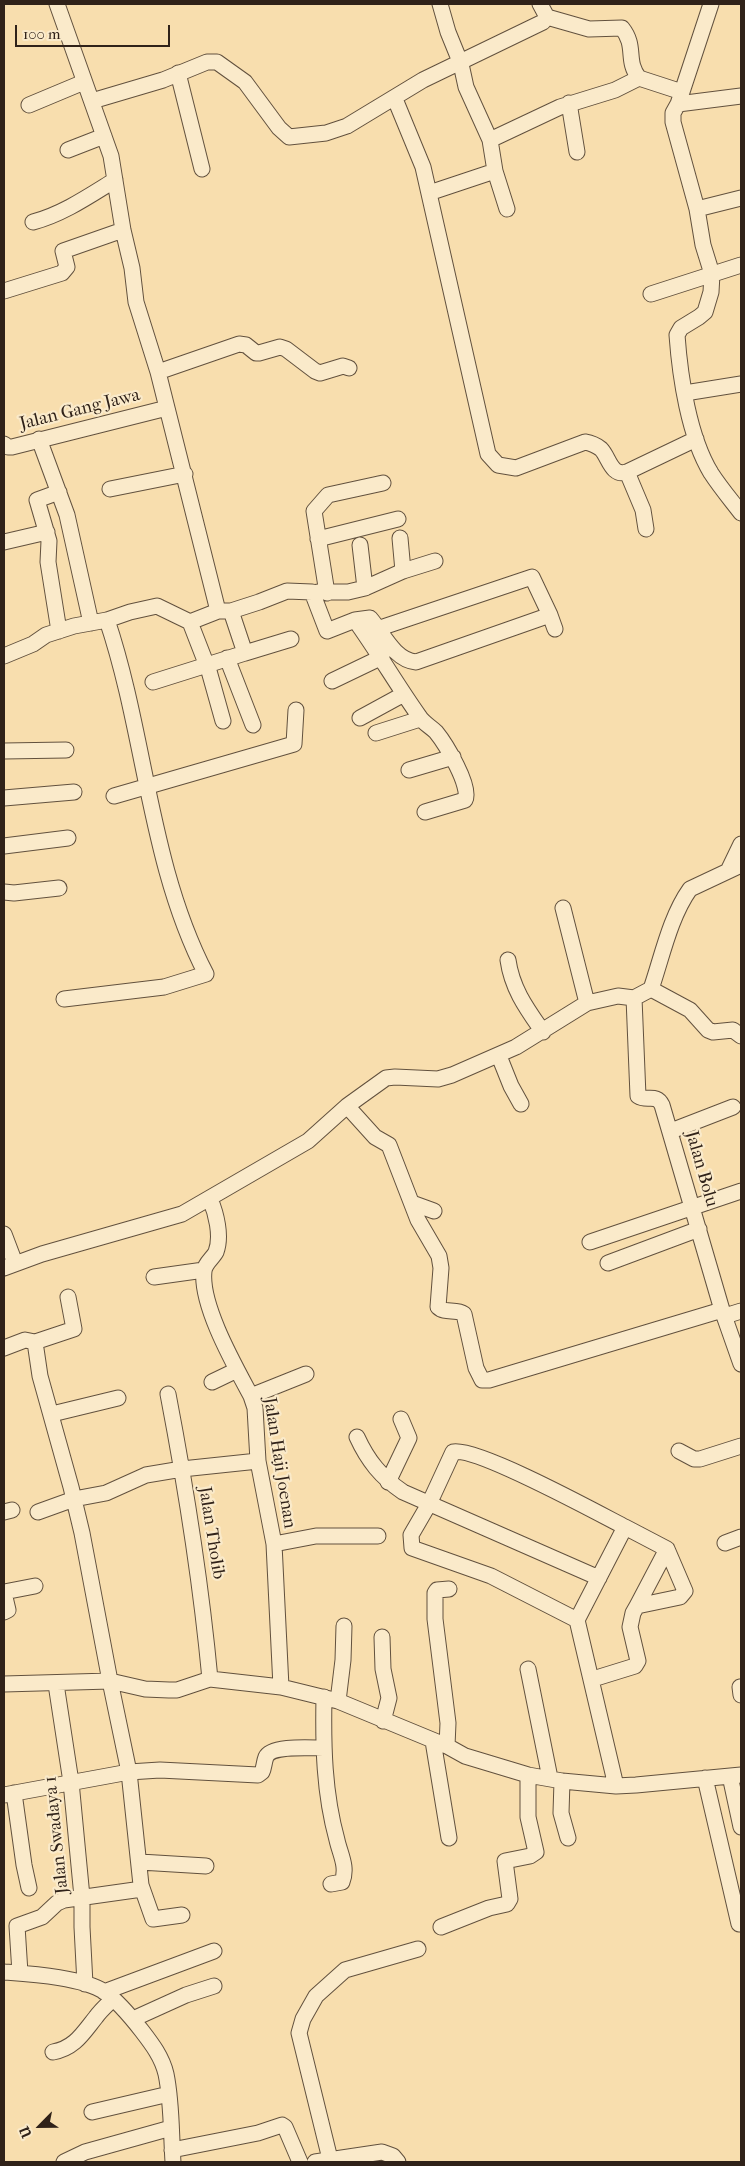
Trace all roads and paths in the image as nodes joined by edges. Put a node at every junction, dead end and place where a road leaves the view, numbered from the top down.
1 (57, 4) edge
2 (440, 4) edge
3 (712, 4) edge
4 (544, 10) edge
5 (461, 64) junction
6 (178, 73) junction
7 (639, 78) junction
8 (84, 82) junction
9 (741, 96) edge
10 (680, 98) junction
11 (395, 99) junction
12 (92, 101) junction
13 (569, 103) junction
14 (29, 105) dead end
15 (104, 136) junction
16 (490, 140) junction
17 (68, 150) dead end
18 (577, 152) dead end
19 (202, 169) dead end
20 (495, 172) junction
21 (115, 180) junction
22 (429, 193) junction
23 (741, 198) edge
24 (697, 208) junction
25 (507, 209) dead end
26 (33, 222) dead end
27 (123, 230) junction
28 (741, 265) edge
29 (712, 274) junction
30 (4, 291) edge
31 (650, 294) dead end
32 (349, 368) dead end
33 (158, 372) junction
34 (741, 384) edge
35 (685, 393) junction
36 (167, 408) junction
37 (39, 439) junction
38 (696, 440) junction
39 (4, 444) edge
40 (627, 472) junction
41 (185, 474) junction
42 (383, 483) dead end
43 (110, 490) dead end
44 (58, 492) junction
45 (741, 513) edge
46 (398, 519) dead end
47 (646, 529) dead end
48 (46, 532) junction
49 (318, 538) junction
50 (400, 538) dead end
51 (4, 542) edge
52 (360, 545) dead end
53 (435, 561) dead end
54 (403, 571) junction
55 (366, 588) junction
56 (312, 592) junction
57 (327, 592) junction
58 (224, 611) junction
59 (107, 620) junction
60 (355, 620) junction
61 (190, 622) junction
62 (91, 623) junction
63 (380, 628) junction
64 (59, 631) junction
65 (291, 639) dead end
66 (245, 653) junction
67 (4, 656) edge
68 (382, 657) junction
69 (227, 658) junction
70 (207, 666) junction
71 (332, 681) dead end
72 (153, 682) dead end
73 (404, 694) junction
74 (296, 710) dead end
75 (360, 718) dead end
76 (420, 719) junction
77 (223, 721) dead end
78 (253, 725) dead end
79 (376, 733) dead end
80 (66, 750) dead end
81 (4, 751) edge
82 (453, 757) junction
83 (409, 770) dead end
84 (146, 786) junction
85 (74, 792) dead end
86 (114, 796) dead end
87 (4, 798) edge
88 (425, 812) dead end
89 (68, 838) dead end
90 (741, 844) edge
91 (4, 846) edge
92 (735, 868) edge
93 (59, 888) dead end
94 (4, 892) edge
95 (563, 908) dead end
96 (508, 960) dead end
97 (651, 989) junction
98 (634, 998) junction
99 (64, 999) dead end
100 (587, 1003) junction
101 (543, 1032) junction
102 (741, 1036) edge
103 (499, 1056) junction
104 (521, 1104) dead end
105 (347, 1106) junction
106 (733, 1107) dead end
107 (671, 1131) junction
108 (741, 1191) edge
109 (210, 1199) junction
110 (412, 1203) junction
111 (692, 1207) junction
112 (434, 1211) dead end
113 (698, 1229) junction
114 (4, 1234) edge
115 (590, 1242) dead end
116 (608, 1263) dead end
117 (10, 1265) edge
118 (204, 1270) junction
119 (154, 1277) dead end
120 (68, 1297) dead end
121 (741, 1310) edge
122 (723, 1313) junction
123 (35, 1342) junction
124 (4, 1348) edge
125 (741, 1364) edge
126 (237, 1370) junction
127 (306, 1374) dead end
128 (212, 1382) dead end
129 (168, 1394) dead end
130 (251, 1396) junction
131 (118, 1398) dead end
132 (52, 1414) junction
133 (401, 1418) dead end
134 (357, 1437) dead end
135 (741, 1446) edge
136 (679, 1451) dead end
137 (258, 1461) junction
138 (182, 1469) junction
139 (388, 1482) junction
140 (74, 1500) junction
141 (430, 1504) junction
142 (38, 1512) dead end
143 (624, 1527) junction
144 (378, 1536) dead end
145 (741, 1537) edge
146 (725, 1543) dead end
147 (274, 1544) junction
148 (667, 1549) junction
149 (599, 1578) junction
150 (35, 1586) dead end
151 (449, 1590) dead end
152 (4, 1592) edge
153 (637, 1606) junction
154 (4, 1612) edge
155 (578, 1620) junction
156 (344, 1626) dead end
157 (382, 1637) dead end
158 (528, 1669) dead end
159 (210, 1679) junction
160 (593, 1679) junction
161 (110, 1681) junction
162 (4, 1684) edge
163 (56, 1684) junction
164 (281, 1687) junction
165 (331, 1699) junction
166 (383, 1721) junction
167 (433, 1741) junction
168 (447, 1746) junction
169 (322, 1748) junction
170 (129, 1772) junction
171 (528, 1775) junction
172 (736, 1775) edge
173 (706, 1778) junction
174 (556, 1780) junction
175 (71, 1782) junction
176 (616, 1786) junction
177 (9, 1794) edge
178 (741, 1827) edge
179 (449, 1838) dead end
180 (568, 1838) dead end
181 (140, 1862) junction
182 (206, 1866) dead end
183 (332, 1884) dead end
184 (29, 1888) dead end
185 (142, 1889) junction
186 (82, 1897) junction
187 (182, 1915) dead end
188 (738, 1924) dead end
189 (441, 1927) dead end
190 (418, 1949) dead end
191 (214, 1951) dead end
192 (4, 1972) edge
193 (20, 1973) junction
194 (85, 1984) junction
195 (214, 1986) dead end
196 (108, 1995) junction
197 (133, 2019) junction
198 (53, 2052) dead end
199 (169, 2094) junction
200 (92, 2112) dead end
201 (171, 2128) junction
202 (172, 2156) edge
203 (323, 2161) edge
204 (64, 2162) edge
205 (300, 2162) edge
206 (398, 2162) edge

1 - 8 street
2 - 5 street
3 - 10 street
4 - 5 street
4 - 7 street
5 - 11 street
5 - 16 street
6 - 11 street
6 - 12 street
6 - 19 street
7 - 10 street
7 - 13 street
8 - 12 street
8 - 14 street
9 - 10 street
10 - 24 street
11 - 22 street
12 - 15 street
13 - 16 street
13 - 18 street
15 - 17 street
15 - 21 street
16 - 20 street
20 - 22 street
20 - 25 street
21 - 26 street
21 - 27 street
22 - 40 street
23 - 24 street
24 - 29 street
27 - 30 street
27 - 33 street
28 - 29 street
29 - 31 street
29 - 35 street
32 - 33 street
33 - 36 street
34 - 35 street
35 - 38 street
36 - 37 street, Jalan Gang Jawa
36 - 41 street
37 - 39 street, Jalan Gang Jawa
37 - 44 street
38 - 40 street
38 - 45 street
40 - 47 street
41 - 43 street
41 - 58 street
42 - 49 street
44 - 48 street
44 - 62 street
46 - 49 street
48 - 51 street
48 - 64 street
49 - 57 street
50 - 54 street
52 - 55 street
53 - 54 street
54 - 55 street
55 - 57 street
56 - 57 street
56 - 58 street
56 - 60 street
58 - 61 street
58 - 66 street
59 - 61 street
59 - 62 street
59 - 84 street
60 - 63 street
60 - 68 street
61 - 70 street
62 - 64 street
63 - 63 street
64 - 67 street
65 - 66 street
66 - 69 street
68 - 71 street
68 - 73 street
69 - 70 street
69 - 78 street
70 - 72 street
70 - 77 street
73 - 75 street
73 - 76 street
74 - 84 street
76 - 79 street
76 - 82 street
80 - 81 street
82 - 83 street
82 - 88 street
84 - 86 street
84 - 99 street
85 - 87 street
89 - 91 street
90 - 92 street
92 - 97 street
93 - 94 street
95 - 100 street
96 - 101 street
97 - 98 street
97 - 102 street
98 - 100 street
98 - 107 street, Jalan Bolu
100 - 101 street
101 - 103 street
103 - 104 street
103 - 105 street
105 - 109 street
105 - 110 street
106 - 107 street
107 - 111 street, Jalan Bolu
108 - 111 street
109 - 117 street
109 - 118 street
110 - 112 street
110 - 122 street
111 - 113 street, Jalan Bolu
111 - 115 street
113 - 116 street
113 - 122 street, Jalan Bolu
114 - 117 street
118 - 119 street
118 - 126 street, Jalan Haji Joenan
120 - 123 street
121 - 122 street
122 - 125 street, Jalan Bolu
123 - 124 street
123 - 132 street
126 - 128 street
126 - 130 street, Jalan Haji Joenan
127 - 130 street
129 - 138 street, Jalan Tholib
130 - 137 street, Jalan Haji Joenan
131 - 132 street
132 - 140 street
133 - 139 street
134 - 139 street
135 - 136 street
137 - 138 street
137 - 147 street, Jalan Haji Joenan
138 - 140 street
138 - 159 street, Jalan Tholib
139 - 141 street
140 - 142 street
140 - 161 street
141 - 143 street
141 - 149 street
141 - 155 street
143 - 148 street
143 - 149 street
144 - 147 street
145 - 146 street
147 - 164 street, Jalan Haji Joenan
148 - 153 street
148 - 153 street
149 - 155 street
150 - 152 street
151 - 168 street
152 - 154 street
153 - 160 street
155 - 160 street
156 - 165 street
157 - 166 street
158 - 174 street
159 - 161 street
159 - 164 street
160 - 176 street
161 - 163 street
161 - 170 street
162 - 163 street
163 - 175 street, Jalan Swadaya 1
164 - 165 street
165 - 166 street
165 - 169 street
166 - 167 street
167 - 168 street
167 - 179 street
168 - 171 street
169 - 170 street
169 - 183 street
170 - 175 street
170 - 181 street
171 - 174 street
171 - 189 street
172 - 173 street
172 - 178 street
173 - 176 street
173 - 188 street
174 - 176 street
174 - 180 street
175 - 177 street
175 - 186 street, Jalan Swadaya 1
177 - 184 street
181 - 182 street
181 - 185 street
185 - 186 street
185 - 187 street
186 - 193 street
186 - 194 street, Jalan Swadaya 1
190 - 203 street
191 - 196 street
192 - 193 street
193 - 194 street
194 - 196 street
195 - 197 street
196 - 197 street
196 - 198 street
197 - 199 street
199 - 200 street
199 - 201 street
201 - 202 street
201 - 204 street
202 - 205 street
203 - 206 street

